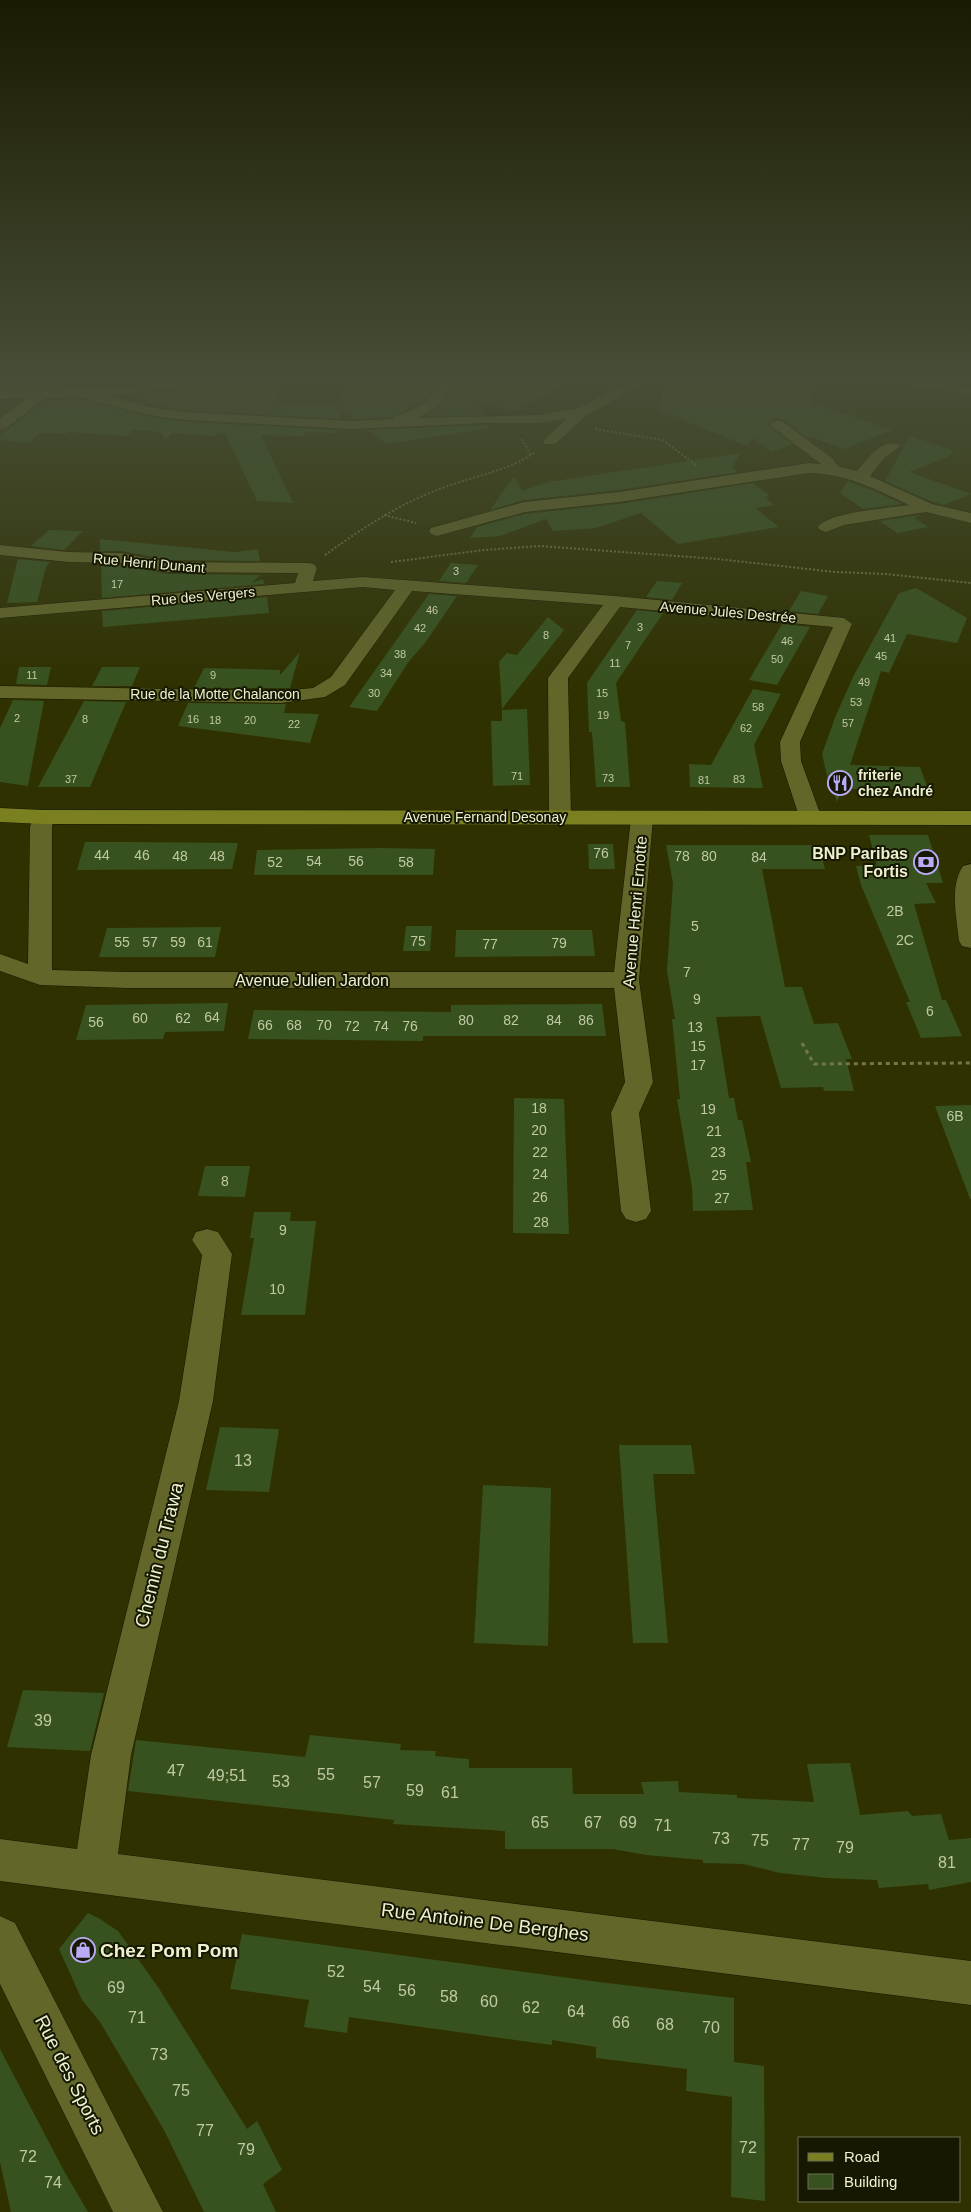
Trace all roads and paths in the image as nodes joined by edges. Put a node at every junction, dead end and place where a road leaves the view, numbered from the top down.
1 (458, 481) edge
2 (721, 481) edge
3 (869, 481) edge
4 (717, 482) joint
5 (926, 507) junction
6 (383, 515) junction
7 (971, 518) edge
8 (416, 523) joint
9 (826, 528) dead end
10 (437, 530) junction
11 (450, 543) dead end
12 (0, 550) edge
13 (391, 562) dead end
14 (308, 568) junction
15 (971, 583) edge
16 (407, 586) junction
17 (302, 587) junction
18 (614, 601) junction
19 (1, 616) edge
20 (0, 692) edge
21 (0, 815) edge
22 (560, 816) junction
23 (810, 816) junction
24 (42, 817) junction
25 (642, 818) junction
26 (971, 818) edge
27 (971, 871) edge
28 (971, 941) edge
29 (0, 962) edge
30 (40, 977) junction
31 (626, 980) junction
32 (802, 1043) dead end
33 (971, 1063) edge
34 (636, 1211) dead end
35 (207, 1240) dead end
36 (0, 1860) edge
37 (94, 1872) junction
38 (0, 1938) edge
39 (971, 1983) edge
40 (140, 2212) edge

1 - 6 path
2 - 4 street
3 - 5 street
4 - 10 street
5 - 7 street
5 - 9 street
6 - 8 path
6 - 14 path
8 - 10 street
10 - 11 street
12 - 14 street, Rue Henri Dunant
13 - 15 path
14 - 17 street
16 - 17 street, Rue des Vergers
16 - 18 street, Avenue Jules Destrée
16 - 20 street, Rue de la Motte Chalancon
17 - 19 street, Rue des Vergers
18 - 22 street
18 - 23 street, Avenue Jules Destrée
21 - 24 main road, Avenue Fernand Desonay
22 - 24 main road, Avenue Fernand Desonay
22 - 25 main road, Avenue Fernand Desonay
23 - 25 main road, Avenue Fernand Desonay
23 - 26 main road, Avenue Fernand Desonay
24 - 30 street
25 - 31 street, Avenue Henri Ernotte
27 - 28 street
29 - 30 street, Avenue Julien Jardon
30 - 31 street, Avenue Julien Jardon
31 - 34 street, Avenue Henri Ernotte
32 - 33 path
35 - 37 street, Chemin du Trawa
36 - 37 street, Rue Antoine De Berghes
37 - 39 street, Rue Antoine De Berghes
38 - 40 street, Rue des Sports

